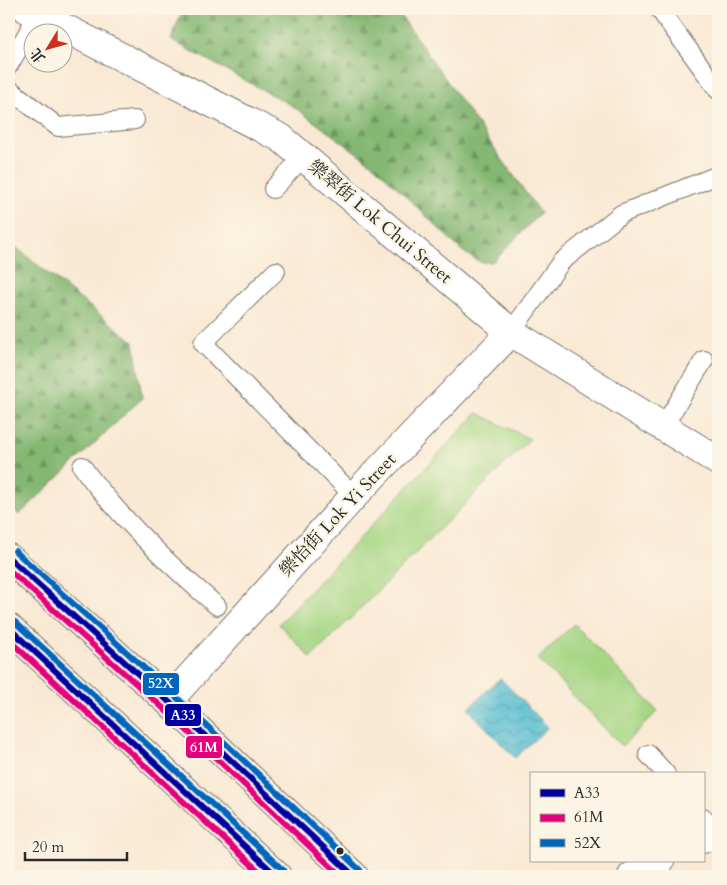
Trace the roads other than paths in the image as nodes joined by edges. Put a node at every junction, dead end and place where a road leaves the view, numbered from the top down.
1 (660, 9) edge
2 (32, 12) edge
3 (9, 65) edge
4 (9, 89) edge
5 (718, 90) edge
6 (135, 120) dead end
7 (303, 157) junction
8 (718, 175) edge
9 (273, 189) dead end
10 (276, 271) dead end
11 (511, 332) junction
12 (704, 360) dead end
13 (664, 427) junction
14 (718, 461) edge
15 (82, 466) dead end
16 (354, 496) junction
17 (9, 558) edge
18 (217, 606) dead end
19 (9, 628) edge
20 (168, 701) junction
21 (648, 754) dead end
22 (664, 772) edge
23 (658, 862) edge
24 (276, 876) edge
25 (354, 876) edge
26 (632, 876) edge

1 - 5 lane
2 - 3 lane
2 - 7 street, 樂翠街 Lok Chui Street
4 - 6 lane
7 - 9 lane
7 - 11 street, 樂翠街 Lok Chui Street
8 - 11 lane
10 - 16 lane
11 - 13 street, 樂翠街 Lok Chui Street
11 - 16 street, 樂怡街 Lok Yi Street
12 - 13 lane
13 - 14 street, 樂翠街 Lok Chui Street
15 - 18 lane
16 - 20 street, 樂怡街 Lok Yi Street
17 - 20 street
19 - 24 street
20 - 25 street
21 - 22 lane
23 - 26 street

